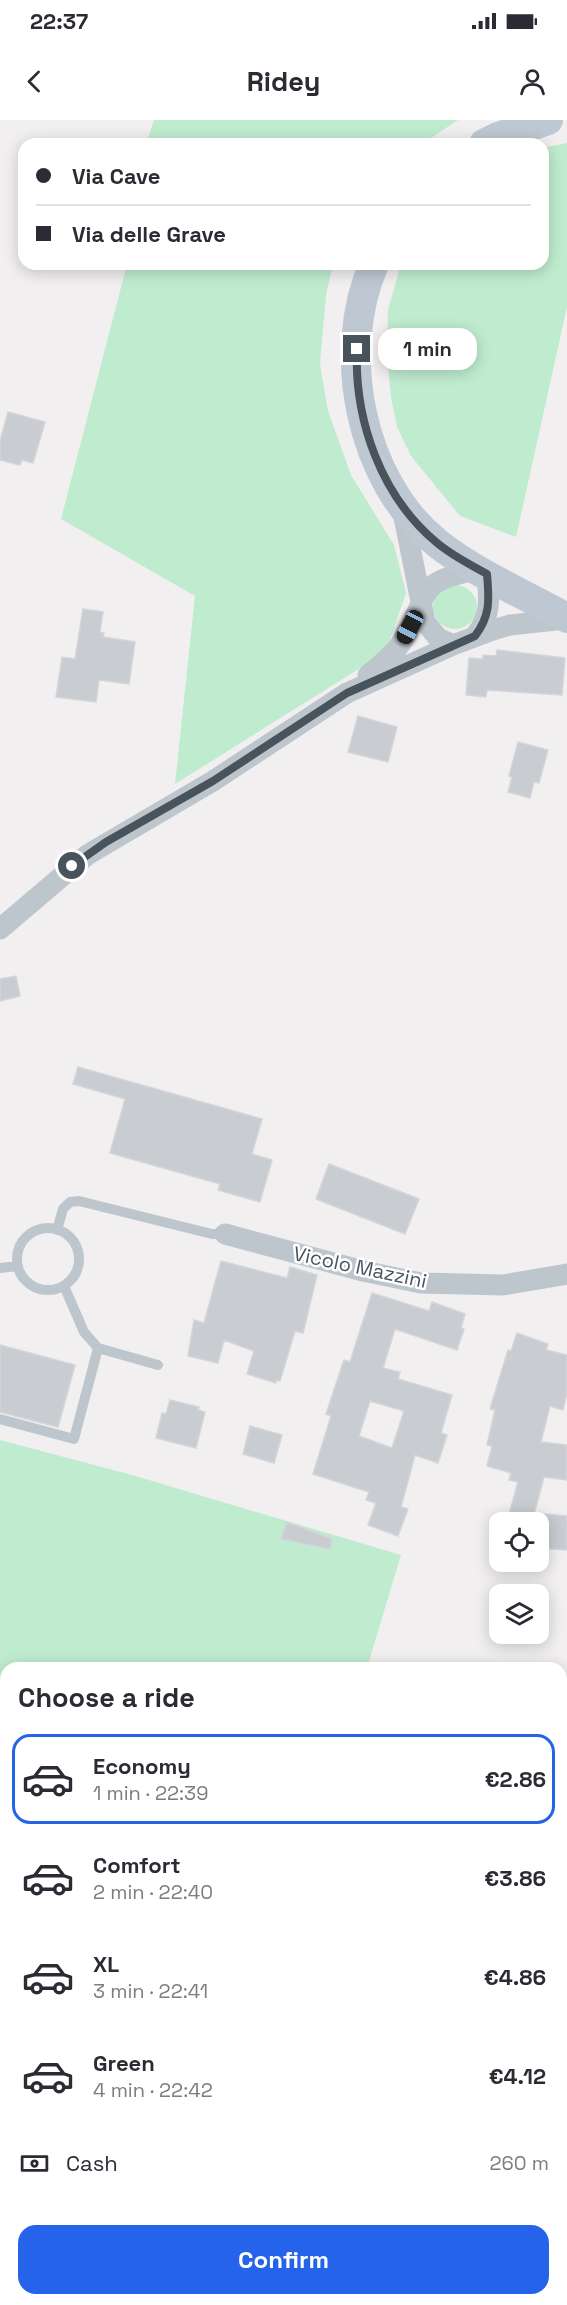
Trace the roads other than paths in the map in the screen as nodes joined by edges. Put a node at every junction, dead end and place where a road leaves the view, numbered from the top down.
1 (548, 120) edge
2 (500, 138) edge
3 (372, 270) edge
4 (401, 504) junction
5 (483, 572) junction
6 (421, 600) junction
7 (567, 618) edge
8 (475, 636) junction
9 (453, 645) junction
10 (347, 693) junction
11 (0, 929) edge
12 (57, 1230) junction
13 (225, 1234) joint
14 (18, 1266) junction
15 (0, 1268) edge
16 (567, 1274) edge
17 (64, 1286) junction
18 (98, 1348) junction
19 (158, 1365) dead end
20 (0, 1419) edge

1 - 2 main road
3 - 4 main road
4 - 5 main road
4 - 6 street
5 - 6 street
5 - 7 main road
5 - 8 street
6 - 9 street
6 - 10 street
7 - 8 street
8 - 9 street
9 - 10 street
10 - 11 street
12 - 13 lane
12 - 14 lane
12 - 17 lane
13 - 16 street, Vicolo Mazzini
14 - 15 lane
14 - 17 lane
17 - 18 lane
18 - 19 lane
18 - 20 lane

